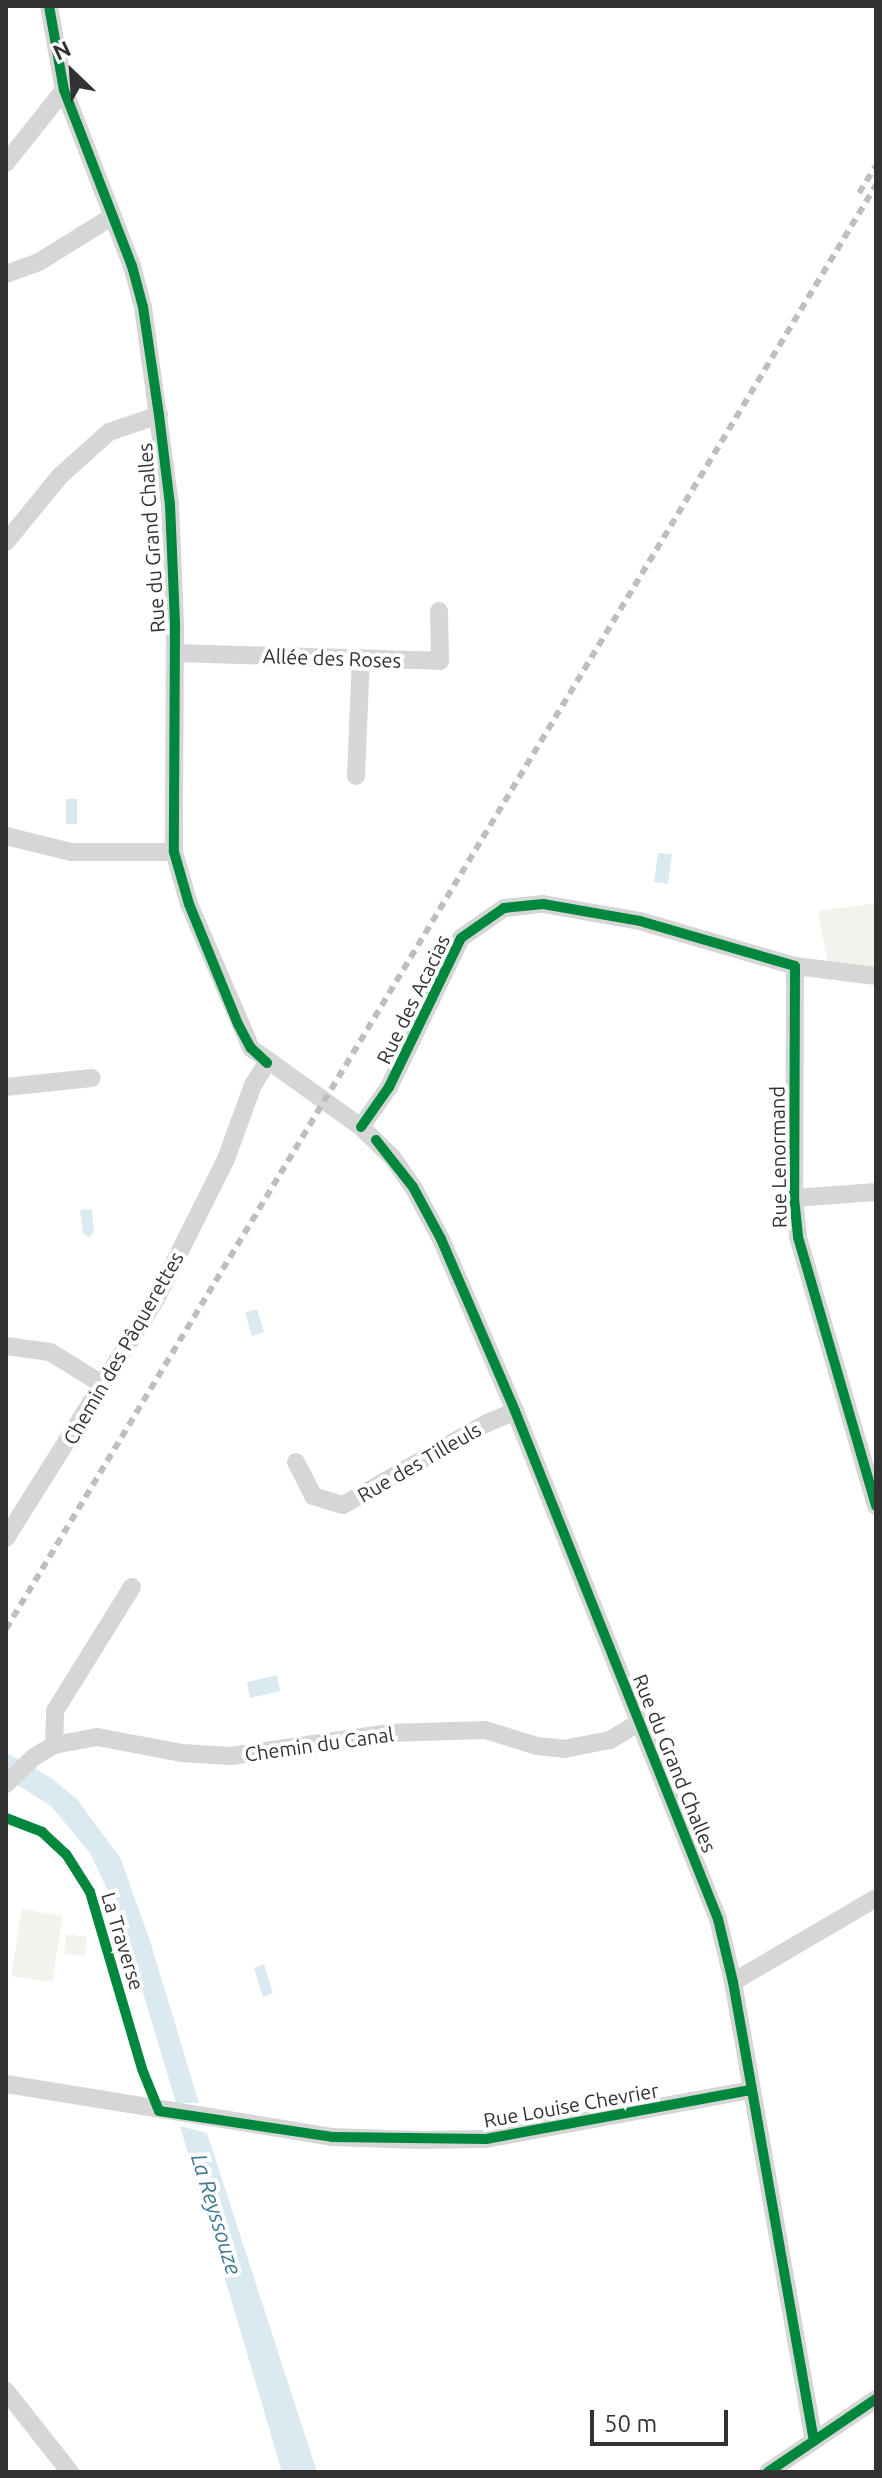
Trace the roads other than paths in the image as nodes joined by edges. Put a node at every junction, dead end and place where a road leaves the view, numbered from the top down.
1 (49, 6) edge
2 (64, 90) junction
3 (6, 163) edge
4 (113, 216) junction
5 (6, 274) edge
6 (159, 415) junction
7 (6, 542) edge
8 (439, 611) dead end
9 (175, 653) junction
10 (361, 658) junction
11 (356, 776) dead end
12 (6, 836) edge
13 (174, 852) junction
14 (795, 966) junction
15 (876, 976) edge
16 (267, 1063) junction
17 (92, 1078) dead end
18 (6, 1087) edge
19 (361, 1127) junction
20 (876, 1192) edge
21 (794, 1198) junction
22 (6, 1346) edge
23 (102, 1384) junction
24 (515, 1411) junction
25 (296, 1462) dead end
26 (873, 1479) edge
27 (876, 1506) edge
28 (6, 1538) edge
29 (132, 1587) dead end
30 (640, 1722) junction
31 (54, 1745) junction
32 (6, 1784) edge
33 (876, 1898) edge
34 (733, 1982) junction
35 (6, 2084) edge
36 (750, 2090) junction
37 (6, 2391) edge
38 (876, 2399) edge
39 (814, 2441) junction
40 (778, 2469) edge
41 (70, 2472) edge

1 - 2 street, Rue du Grand Challes
2 - 3 street
2 - 4 street, Rue du Grand Challes
4 - 5 street
4 - 6 street, Rue du Grand Challes
6 - 7 street
6 - 9 street, Rue du Grand Challes
8 - 10 street, Allée des Roses
9 - 10 street, Allée des Roses
9 - 13 street, Rue du Grand Challes
10 - 11 street
12 - 13 street
13 - 16 street, Rue du Grand Challes
14 - 15 street, Rue des Acacias
14 - 19 street, Rue des Acacias
14 - 21 street, Rue Lenormand
16 - 19 street, Rue du Grand Challes
16 - 23 street, Chemin des Pâquerettes
17 - 18 street
19 - 24 street, Rue du Grand Challes
20 - 21 street
21 - 26 street, Rue Lenormand
22 - 23 street
23 - 28 street, Chemin des Pâquerettes
24 - 25 street, Rue des Tilleuls
24 - 30 street, Rue du Grand Challes
26 - 27 street, Rue Lenormand
29 - 31 street
30 - 31 street, Chemin du Canal
30 - 34 street, Rue du Grand Challes
31 - 32 street, Chemin du Canal
33 - 34 street
34 - 36 street, Rue du Grand Challes
35 - 36 street, Rue Louise Chevrier
36 - 39 street, Rue du Grand Challes
37 - 41 street
38 - 39 street
39 - 40 street

